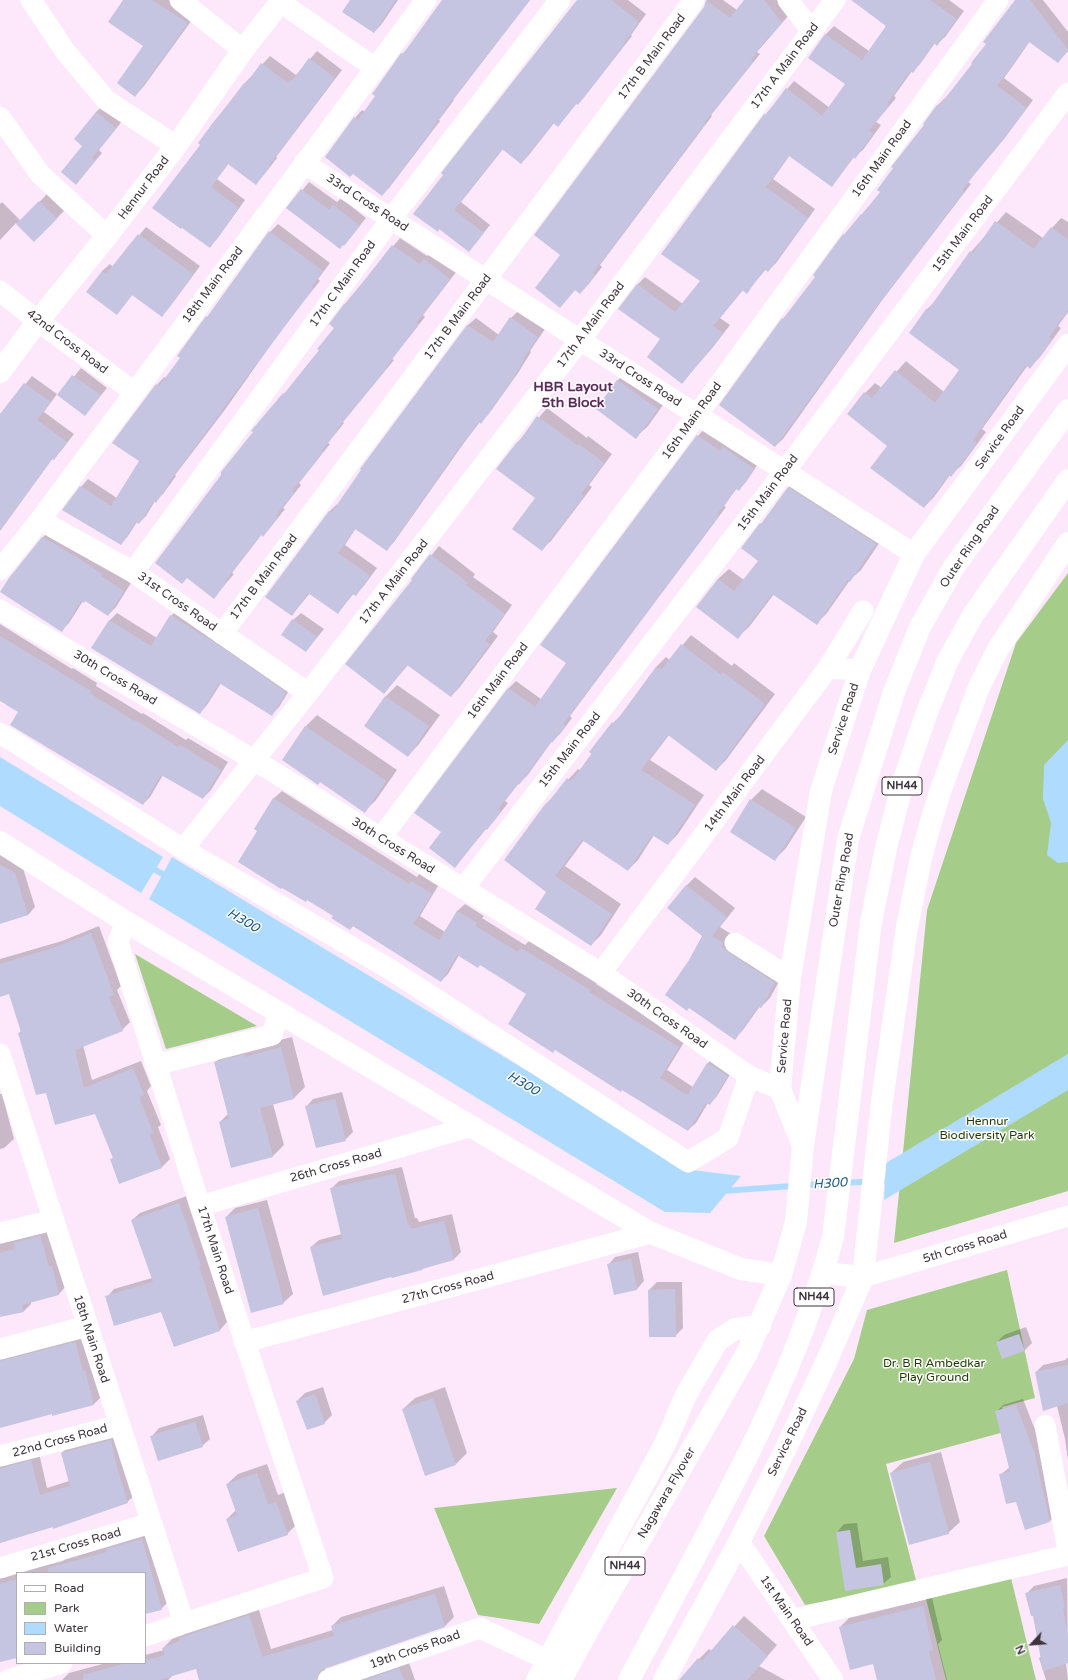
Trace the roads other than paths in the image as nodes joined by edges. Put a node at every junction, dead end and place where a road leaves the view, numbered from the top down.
1 (31, 0) edge
2 (180, 0) edge
3 (426, 0) edge
4 (560, 0) edge
5 (694, 0) edge
6 (788, 0) edge
7 (834, 0) edge
8 (998, 0) edge
9 (281, 1) edge
10 (811, 30) junction
11 (243, 50) junction
12 (375, 68) junction
13 (1068, 93) edge
14 (0, 117) edge
15 (176, 146) junction
16 (304, 163) junction
17 (391, 219) junction
18 (107, 236) junction
19 (486, 280) junction
20 (0, 291) edge
21 (38, 322) junction
22 (580, 340) junction
23 (1068, 345) edge
24 (0, 372) edge
25 (134, 392) junction
26 (1068, 410) edge
27 (697, 415) junction
28 (785, 471) junction
29 (1068, 480) edge
30 (40, 520) junction
31 (1068, 543) edge
32 (914, 554) junction
33 (0, 570) edge
34 (133, 572) junction
35 (0, 610) edge
36 (863, 611) dead end
37 (222, 634) junction
38 (828, 668) junction
39 (860, 670) junction
40 (308, 694) junction
41 (0, 733) edge
42 (254, 760) junction
43 (381, 838) junction
44 (0, 842) edge
45 (183, 849) junction
46 (463, 889) junction
47 (126, 922) junction
48 (735, 943) dead end
49 (601, 973) junction
50 (790, 978) junction
51 (280, 1012) junction
52 (0, 1054) edge
53 (155, 1065) junction
54 (4, 1076) edge
55 (749, 1076) junction
56 (780, 1089) junction
57 (472, 1126) junction
58 (803, 1146) junction
59 (200, 1206) junction
60 (1068, 1216) edge
61 (53, 1220) junction
62 (0, 1233) edge
63 (651, 1234) junction
64 (823, 1273) junction
65 (781, 1275) junction
66 (863, 1277) junction
67 (88, 1326) junction
68 (760, 1326) junction
69 (244, 1342) junction
70 (0, 1349) edge
71 (120, 1425) junction
72 (1044, 1425) dead end
73 (0, 1456) edge
74 (151, 1523) junction
75 (739, 1542) junction
76 (1068, 1550) edge
77 (1068, 1555) edge
78 (0, 1568) edge
79 (792, 1620) junction
80 (184, 1623) junction
81 (146, 1636) edge
82 (548, 1660) junction
83 (59, 1664) edge
84 (823, 1674) edge
85 (8, 1680) edge
86 (328, 1680) edge
87 (537, 1680) edge
88 (561, 1680) edge
89 (629, 1680) edge
90 (664, 1680) edge

1 - 15 street
2 - 11 street
3 - 12 street, 18th Main Road
4 - 17 street, 17th C Main Road
5 - 19 street, 17th B Main Road
6 - 10 street
7 - 10 street, 17th A Main Road
8 - 27 street, 16th Main Road
9 - 11 main road, Hennur Road
9 - 12 street
10 - 22 street, 17th A Main Road
11 - 15 main road, Hennur Road
12 - 16 street, 18th Main Road
13 - 28 street, 15th Main Road
14 - 18 street
15 - 18 main road, Hennur Road
16 - 17 street, 33rd Cross Road
16 - 25 street, 18th Main Road
17 - 19 street, 33rd Cross Road
17 - 34 street, 17th C Main Road
18 - 21 main road, Hennur Road
19 - 22 street, 33rd Cross Road
19 - 37 street, 17th B Main Road
20 - 21 street, 42nd Cross Road
21 - 24 main road, Hennur Road
21 - 25 street, 42nd Cross Road
22 - 27 street, 33rd Cross Road
22 - 40 street, 17th A Main Road
23 - 32 main road, Service Road
25 - 30 street, 18th Main Road
26 - 58 main road, Outer Ring Road / NH44
27 - 28 street, 33rd Cross Road
27 - 43 street, 16th Main Road
28 - 32 street, 33rd Cross Road
28 - 46 street, 15th Main Road
29 - 64 main road, NH44
30 - 33 street, 18th Main Road
30 - 34 street, 31st Cross Road
31 - 66 main road, Service Road
32 - 39 main road, Service Road
34 - 37 street, 31st Cross Road
35 - 42 street, 30th Cross Road
36 - 38 street, 14th Main Road
37 - 40 street, 31st Cross Road
38 - 39 street
38 - 49 street, 14th Main Road
39 - 50 main road, Service Road
40 - 42 street, 17th A Main Road
41 - 45 street
42 - 43 street, 30th Cross Road
42 - 45 street, 17th A Main Road
43 - 46 street, 30th Cross Road
44 - 47 main road
45 - 55 street
46 - 49 street, 30th Cross Road
47 - 51 main road
47 - 53 street, 17th Main Road
48 - 50 street
49 - 55 street, 30th Cross Road
50 - 56 main road, Service Road
51 - 53 street
51 - 57 main road
52 - 54 street, 18th Main Road
53 - 59 street, 17th Main Road
54 - 61 street, 18th Main Road
55 - 56 street, 30th Cross Road
56 - 58 main road, Service Road
57 - 59 street, 26th Cross Road
57 - 63 main road
58 - 65 main road, Outer Ring Road / NH44
59 - 69 street, 17th Main Road
60 - 66 street, 5th Cross Road
61 - 62 street
61 - 67 street, 18th Main Road
63 - 65 main road
63 - 69 street, 27th Cross Road
64 - 66 main road
64 - 89 main road, NH44
65 - 68 main road, Outer Ring Road / NH44
66 - 75 main road, Service Road
67 - 70 street
67 - 71 street, 18th Main Road
68 - 82 main road
68 - 88 main road, Nagawara Flyover / NH44
69 - 80 street, 17th Main Road
71 - 73 street, 22nd Cross Road
71 - 74 street, 18th Main Road
72 - 76 street
74 - 78 street, 21st Cross Road
74 - 80 street, 18th Main Road
75 - 79 street, 1st Main Road
75 - 90 main road, Service Road
77 - 79 street
79 - 84 street, 1st Main Road
80 - 81 street
82 - 86 street, 19th Cross Road
82 - 87 main road
83 - 85 street

